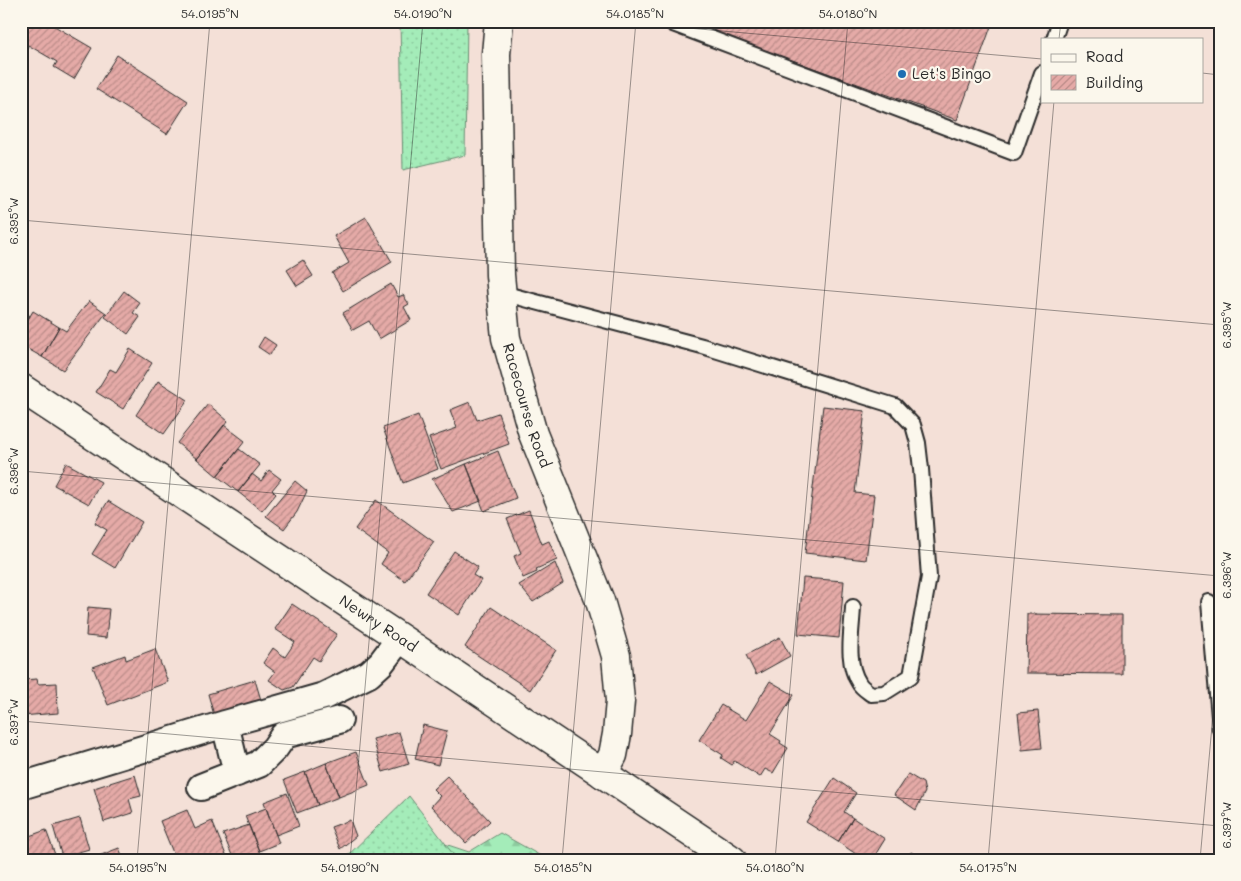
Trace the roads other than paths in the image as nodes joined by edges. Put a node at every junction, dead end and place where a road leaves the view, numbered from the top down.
1 (498, 21) edge
2 (1060, 21) edge
3 (670, 22) edge
4 (1054, 38) edge
5 (1041, 76) edge
6 (502, 293) junction
7 (21, 388) edge
8 (1209, 602) dead end
9 (853, 607) dead end
10 (400, 638) junction
11 (339, 720) dead end
12 (225, 724) junction
13 (1220, 729) edge
14 (237, 773) junction
15 (603, 774) junction
16 (21, 786) edge
17 (201, 788) dead end
18 (732, 860) edge

1 - 6 main road, Racecourse Road
2 - 4 lane
3 - 5 lane
6 - 9 lane
6 - 15 main road, Racecourse Road
7 - 10 main road, Newry Road
8 - 13 lane
10 - 12 street
10 - 15 main road, Newry Road
11 - 14 street
12 - 14 street
12 - 16 street
14 - 17 street
15 - 18 main road, Newry Road

